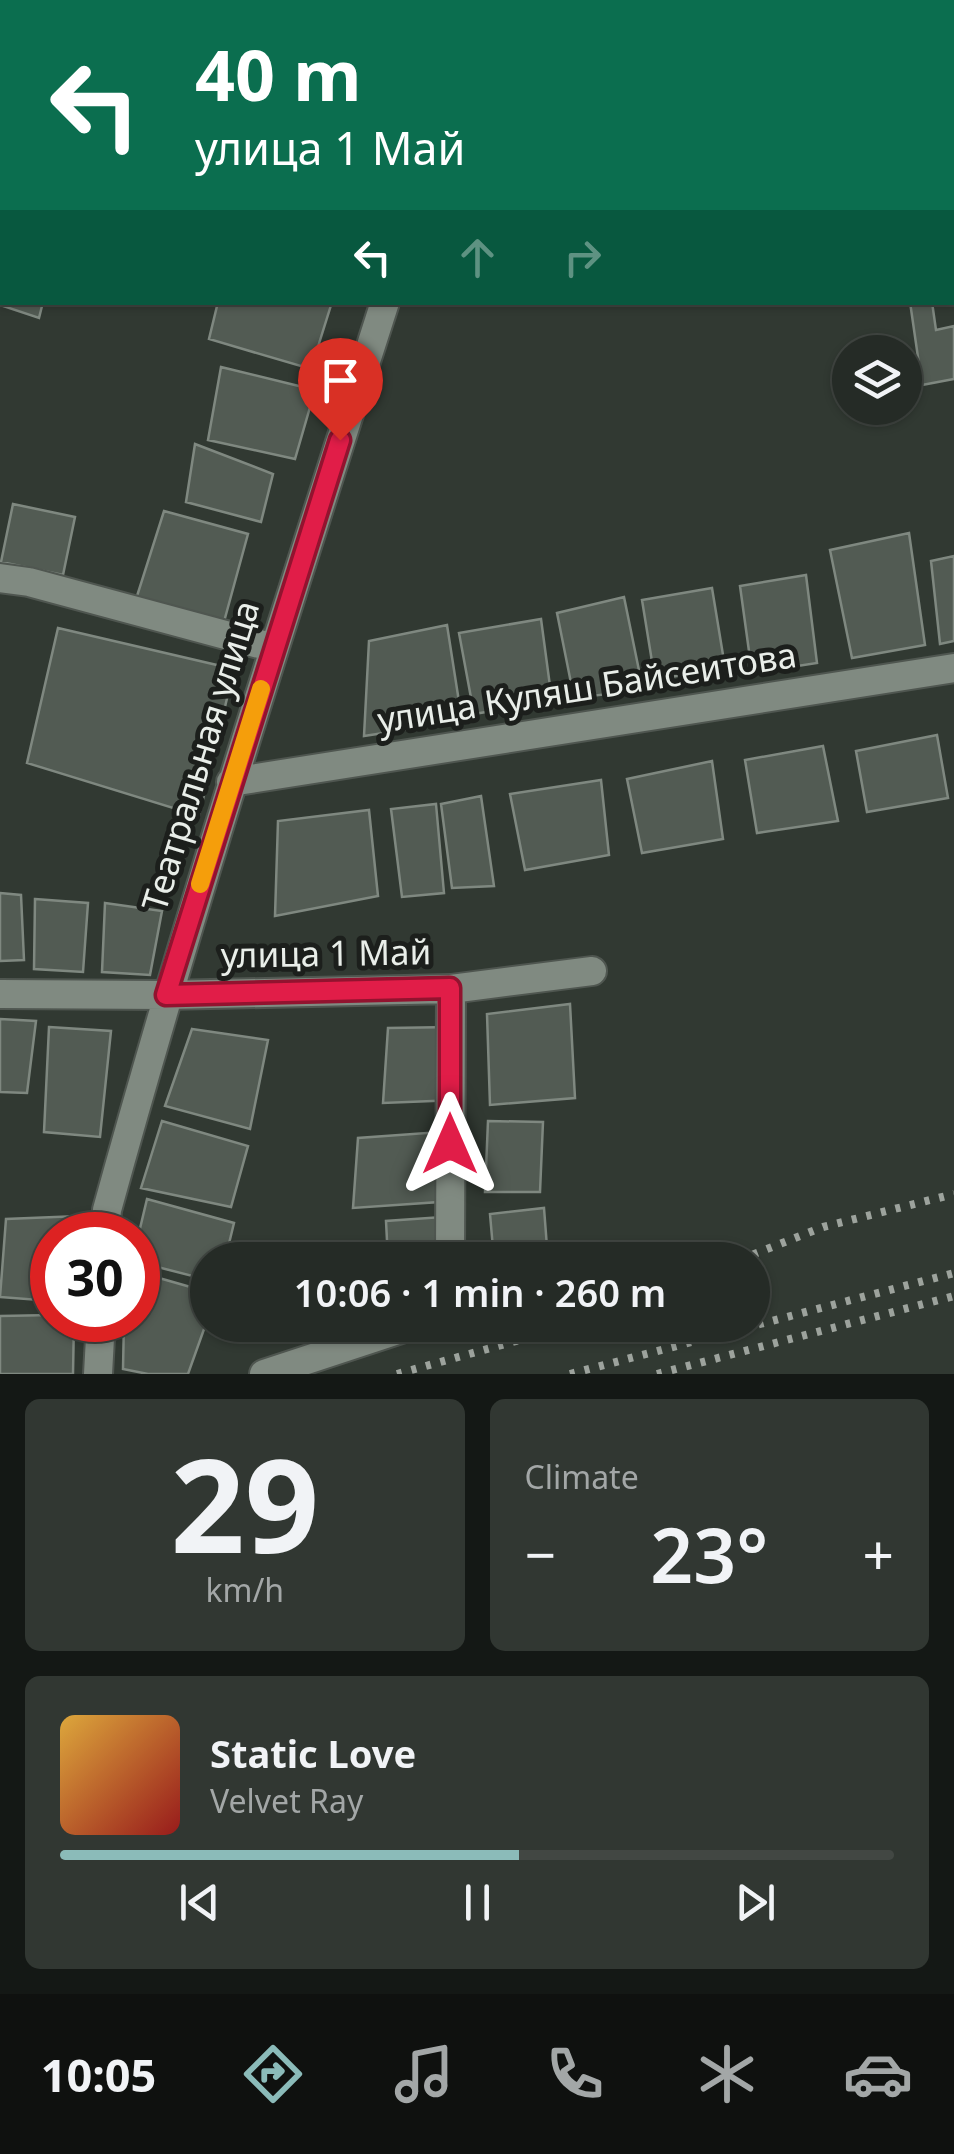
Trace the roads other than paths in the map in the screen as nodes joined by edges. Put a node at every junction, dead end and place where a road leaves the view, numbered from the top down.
1 (384, 305) edge
2 (0, 578) edge
3 (274, 648) junction
4 (954, 668) edge
5 (231, 782) junction
6 (592, 971) dead end
7 (450, 988) junction
8 (0, 994) edge
9 (166, 995) junction
10 (107, 1212) edge
11 (450, 1242) edge
12 (100, 1342) edge
13 (362, 1342) edge
14 (98, 1374) edge
15 (264, 1374) edge

1 - 3 street, Театральная улица
2 - 3 street
3 - 5 street, Театральная улица
4 - 5 street, улица Куляш Байсеитова
5 - 9 street, Театральная улица
6 - 7 street, улица 1 Май
7 - 9 street, улица 1 Май
7 - 11 street, улица 1 Май
8 - 9 street, улица 1 Май
9 - 10 street, Театральная улица
12 - 14 street
13 - 15 street

